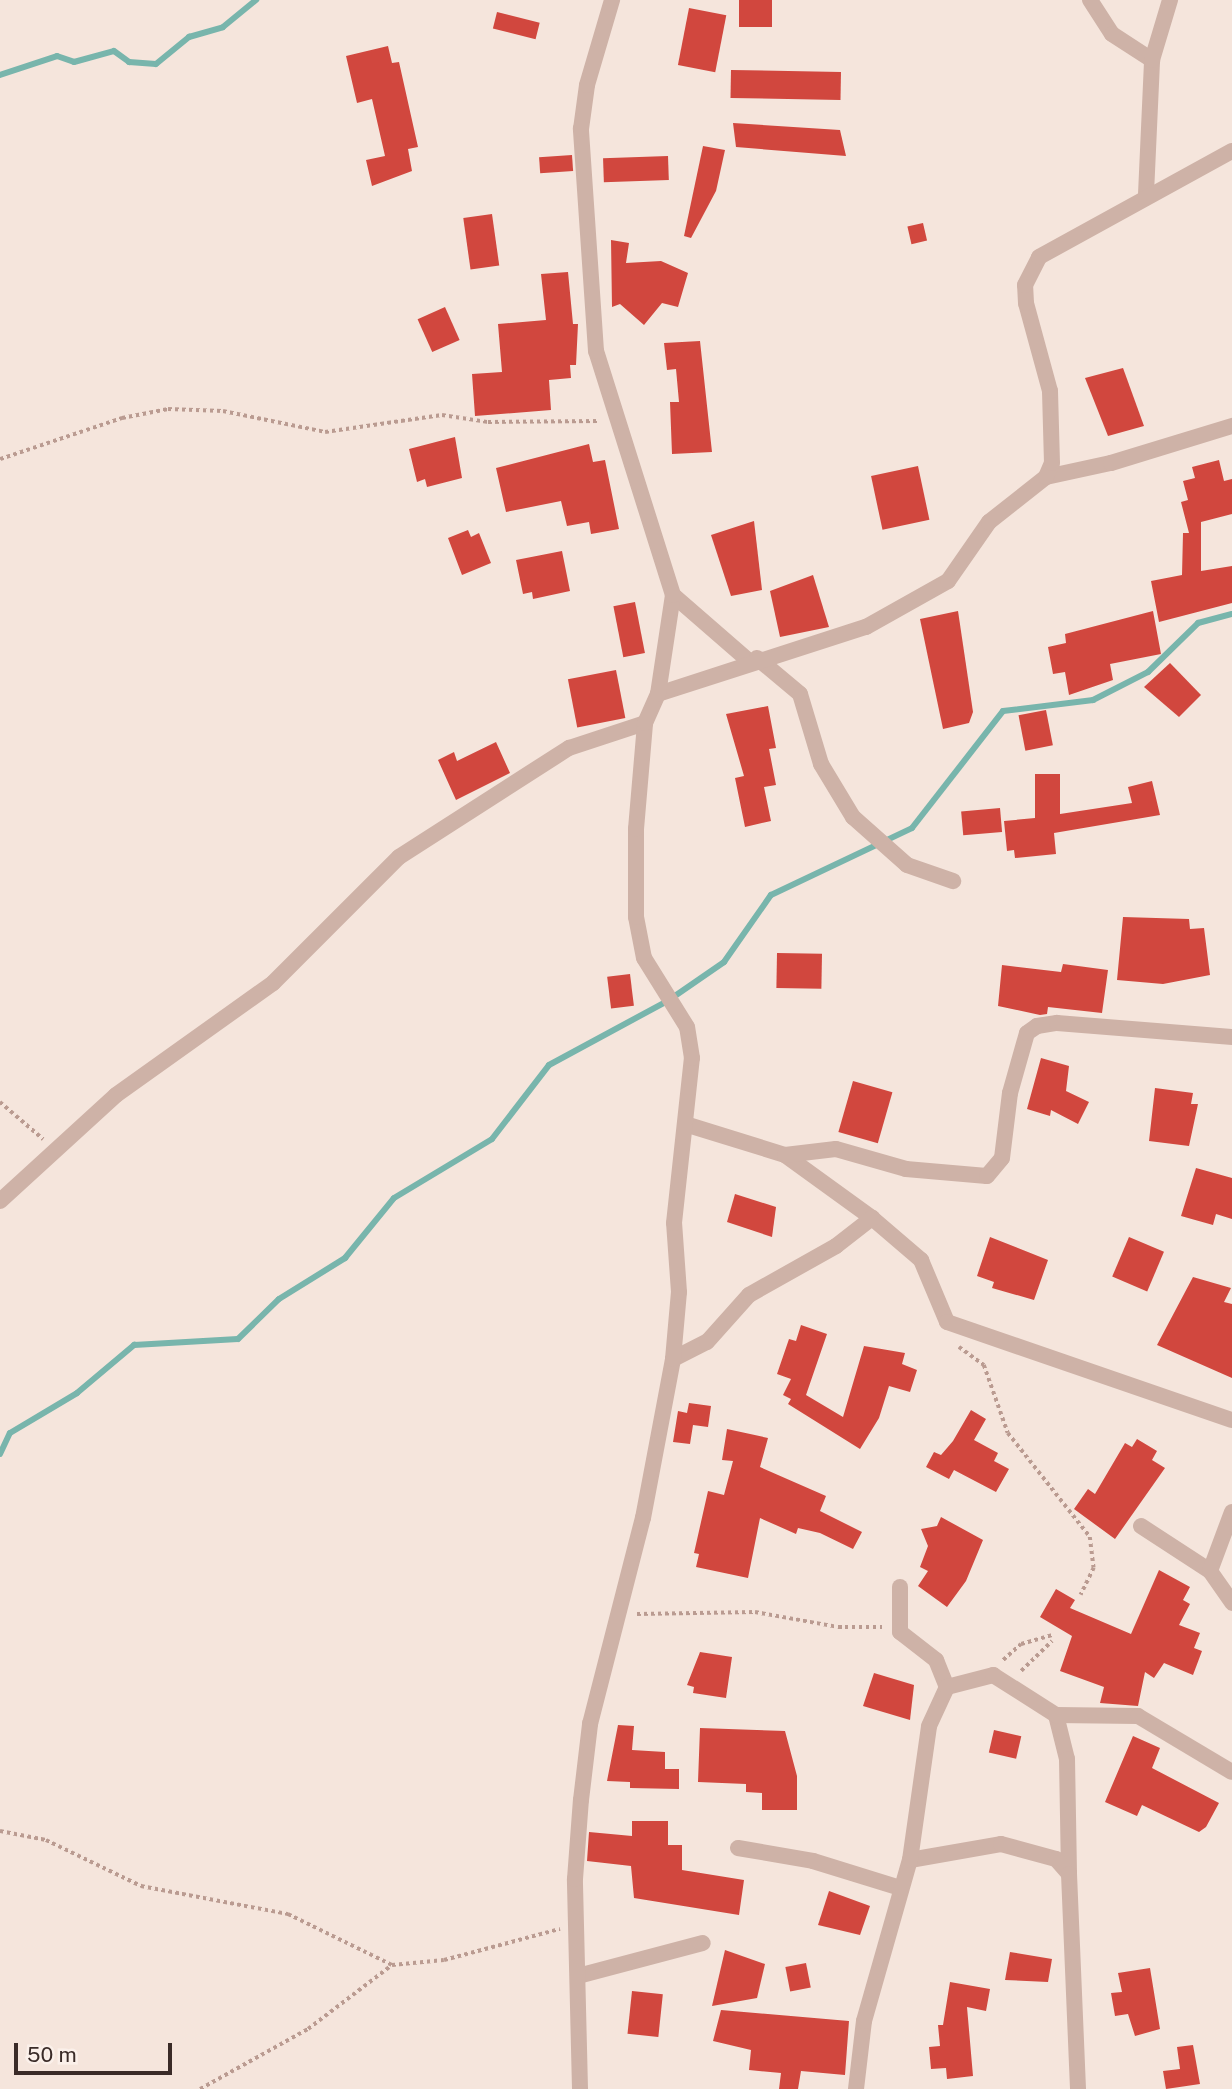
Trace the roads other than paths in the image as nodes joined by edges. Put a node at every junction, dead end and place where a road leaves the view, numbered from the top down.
1 (612, 0) edge
2 (1090, 0) edge
3 (1170, 0) edge
4 (1152, 60) junction
5 (1232, 151) edge
6 (1146, 194) junction
7 (1232, 426) edge
8 (1046, 477) junction
9 (673, 595) junction
10 (753, 659) junction
11 (658, 694) junction
12 (645, 723) junction
13 (953, 881) dead end
14 (1232, 1037) edge
15 (685, 1124) junction
16 (785, 1155) junction
17 (0, 1201) edge
18 (872, 1218) junction
19 (673, 1359) junction
20 (1232, 1420) edge
21 (1232, 1512) edge
22 (1141, 1526) dead end
23 (1210, 1571) junction
24 (900, 1587) dead end
25 (1232, 1603) edge
26 (947, 1686) junction
27 (1056, 1715) junction
28 (1232, 1772) edge
29 (738, 1848) dead end
30 (910, 1860) junction
31 (1069, 1874) junction
32 (900, 1888) junction
33 (704, 1943) dead end
34 (578, 1976) junction
35 (580, 2089) edge
36 (856, 2089) edge
37 (1078, 2089) edge

1 - 9 street
2 - 4 street
3 - 4 street
4 - 6 street
5 - 6 street
6 - 8 street
7 - 8 street
8 - 10 street
9 - 10 street
9 - 11 street
10 - 11 street
10 - 13 street
11 - 12 street
12 - 15 street
12 - 17 street
14 - 16 street
15 - 16 street
15 - 19 street
16 - 18 street
18 - 19 street
18 - 20 street
19 - 34 street
21 - 23 street
22 - 23 street
23 - 25 street
24 - 26 street
26 - 27 street
26 - 30 street
27 - 28 street
27 - 31 street
29 - 32 street
30 - 31 street
30 - 32 street
31 - 37 street
32 - 36 street
33 - 34 street
34 - 35 street

